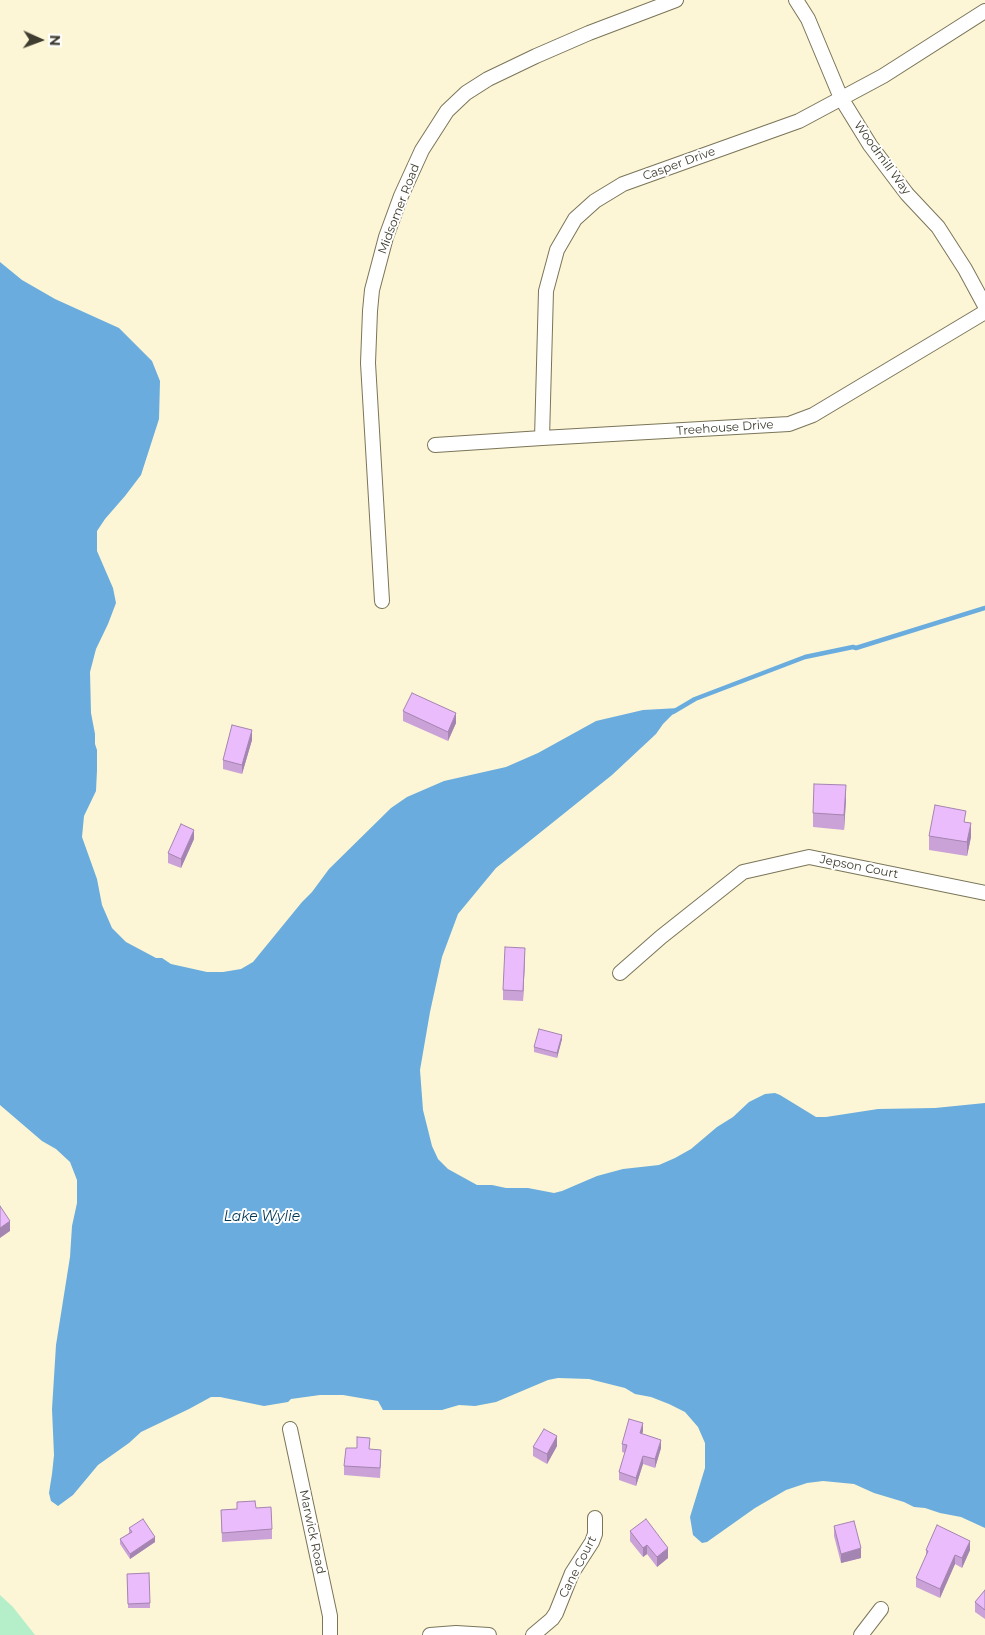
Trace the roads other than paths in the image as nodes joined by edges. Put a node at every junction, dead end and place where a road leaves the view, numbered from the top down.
1 (676, 0) edge
2 (796, 0) edge
3 (985, 10) edge
4 (841, 98) junction
5 (985, 306) edge
6 (985, 312) edge
7 (542, 438) junction
8 (435, 445) dead end
9 (382, 601) dead end
10 (985, 893) edge
11 (620, 973) dead end
12 (290, 1429) dead end
13 (595, 1518) dead end
14 (881, 1608) dead end
15 (330, 1635) edge
16 (430, 1635) edge
17 (489, 1635) edge
18 (533, 1635) edge
19 (861, 1635) edge

1 - 9 street, Midsomer Road
2 - 4 street, Woodmill Way
3 - 4 street, Casper Drive
4 - 5 street, Woodmill Way
4 - 7 street, Casper Drive
6 - 7 street, Treehouse Drive
7 - 8 street, Treehouse Drive
10 - 11 street, Jepson Court
12 - 15 street, Marwick Road
13 - 18 street, Cane Court
14 - 19 street
16 - 17 street

